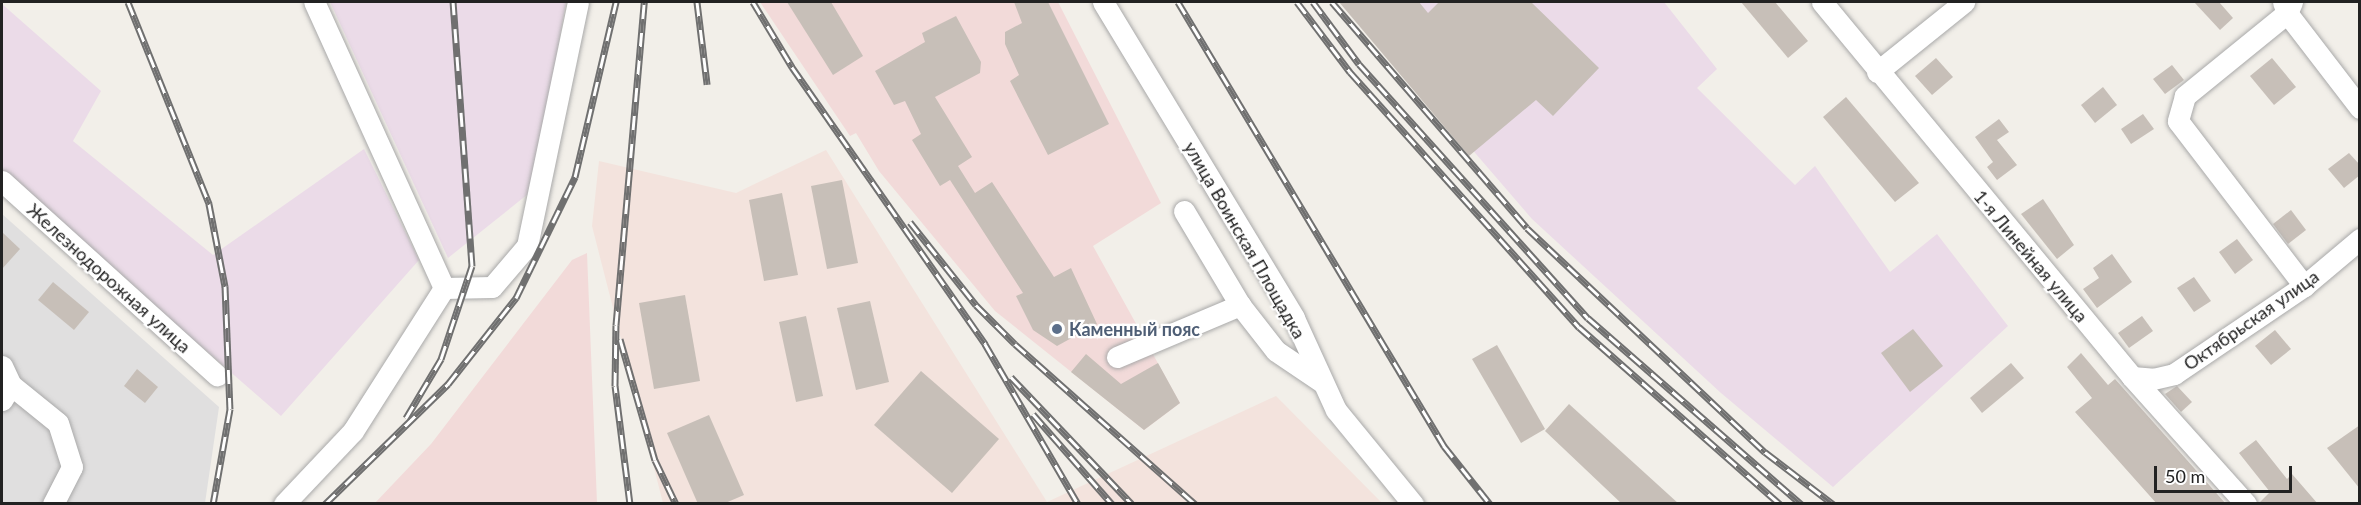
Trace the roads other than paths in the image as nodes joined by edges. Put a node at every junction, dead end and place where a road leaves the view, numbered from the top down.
1 (314, 2) edge
2 (578, 2) edge
3 (1103, 2) edge
4 (1822, 2) edge
5 (1964, 2) edge
6 (2288, 5) edge
7 (1877, 72) junction
8 (2360, 108) edge
9 (2, 181) edge
10 (1184, 211) dead end
11 (2360, 239) edge
12 (2304, 286) junction
13 (444, 288) junction
14 (1240, 305) junction
15 (1117, 357) dead end
16 (2, 366) edge
17 (217, 375) dead end
18 (2132, 377) junction
19 (1323, 382) junction
20 (6, 393) edge
21 (53, 504) edge
22 (284, 504) edge
23 (1413, 504) edge
24 (2246, 504) edge

1 - 13 street
2 - 13 street
3 - 19 street, улица Воинская Площадка
4 - 7 street, 1-я Линейная улица
5 - 7 street
6 - 8 street
6 - 12 street
7 - 18 street, 1-я Линейная улица
9 - 17 street, Железнодорожная улица
10 - 14 street
11 - 12 street, Октябрьская улица
12 - 18 street, Октябрьская улица
13 - 22 street
14 - 15 street
14 - 19 street
16 - 20 street
18 - 24 street, 1-я Линейная улица
19 - 23 street, улица Воинская Площадка
20 - 21 street

